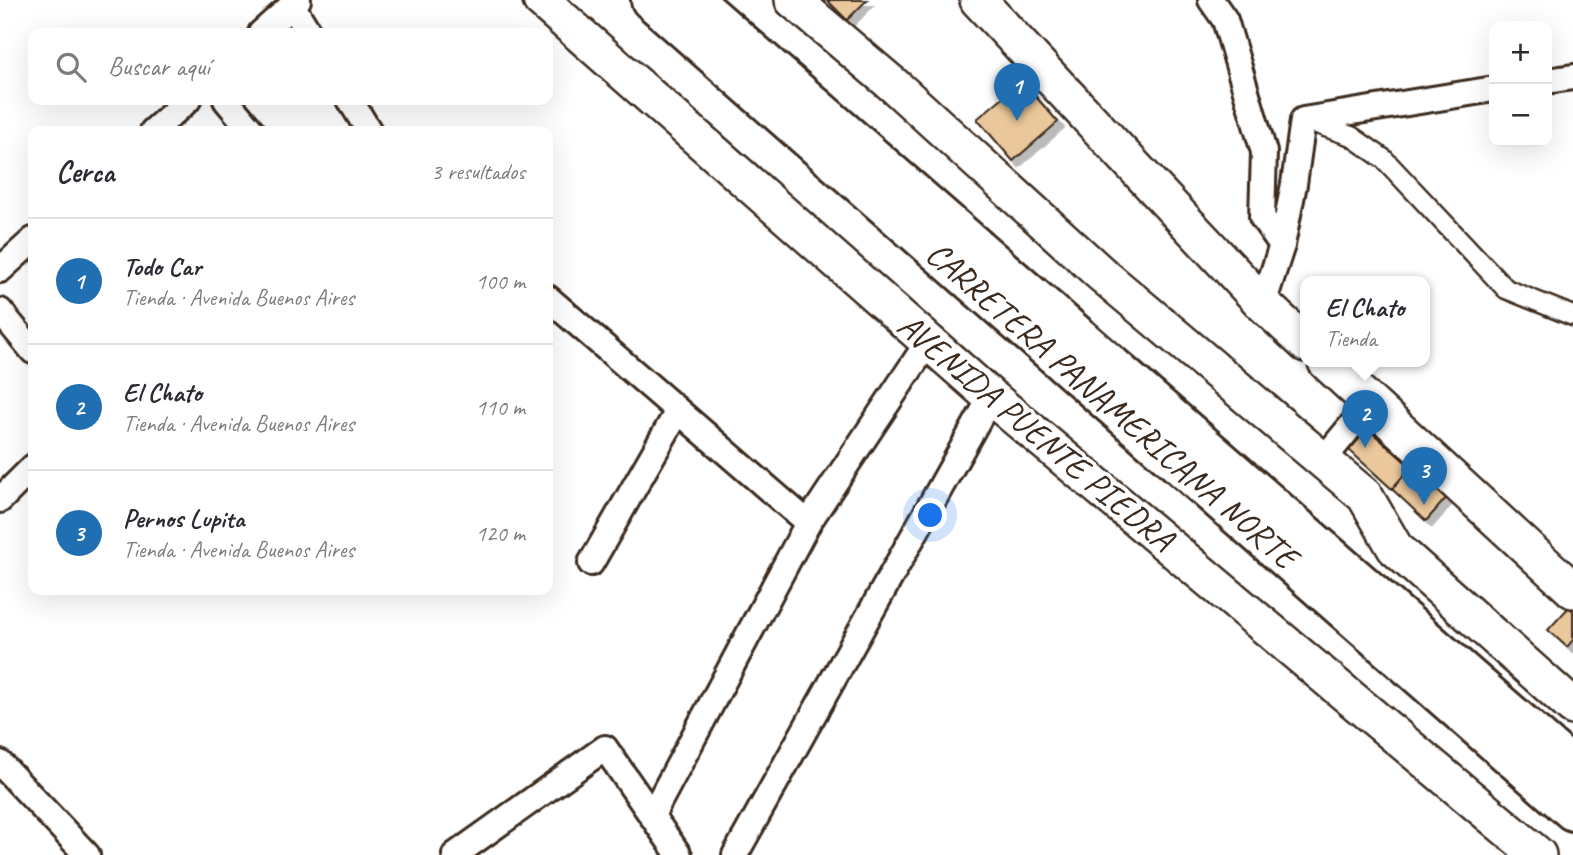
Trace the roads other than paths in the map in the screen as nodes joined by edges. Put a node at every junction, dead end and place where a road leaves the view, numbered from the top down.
1 (541, 0) edge
2 (651, 0) edge
3 (693, 0) edge
4 (793, 0) edge
5 (978, 0) edge
6 (1211, 0) edge
7 (295, 3) edge
8 (267, 28) edge
9 (307, 28) edge
10 (1573, 77) edge
11 (1552, 80) edge
12 (1489, 90) edge
13 (182, 105) edge
14 (230, 105) edge
15 (353, 105) edge
16 (1303, 120) junction
17 (159, 126) edge
18 (248, 126) edge
19 (366, 126) edge
20 (28, 245) edge
21 (1282, 246) junction
22 (0, 270) edge
23 (553, 302) edge
24 (1263, 304) junction
25 (0, 311) edge
26 (1573, 316) edge
27 (1300, 338) edge
28 (928, 342) junction
29 (28, 345) edge
30 (1331, 367) edge
31 (991, 397) junction
32 (1370, 403) junction
33 (678, 411) junction
34 (1323, 460) junction
35 (28, 472) edge
36 (0, 500) edge
37 (808, 523) junction
38 (591, 563) dead end
39 (1573, 590) edge
40 (1573, 707) edge
41 (0, 763) edge
42 (1573, 768) edge
43 (1573, 811) edge
44 (652, 815) junction
45 (87, 855) edge
46 (455, 855) edge
47 (680, 855) edge
48 (735, 855) edge
49 (1538, 855) edge

1 - 28 main road, AVENIDA PUENTE PIEDRA
2 - 43 highway, CARRETERA PANAMERICANA NORTE
3 - 42 highway, CARRETERA PANAMERICANA NORTE
4 - 34 main road
5 - 24 main road
6 - 21 street
7 - 8 street
7 - 9 street
10 - 11 street
12 - 16 street
13 - 17 street
14 - 18 street
15 - 19 street
16 - 21 street
16 - 26 street
20 - 22 street
21 - 24 street
23 - 33 street
24 - 27 main road
25 - 29 street
28 - 31 main road, AVENIDA PUENTE PIEDRA
28 - 37 street
30 - 32 main road
31 - 48 street
31 - 49 main road, AVENIDA PUENTE PIEDRA
32 - 34 street
32 - 39 main road
33 - 37 street
33 - 38 street
34 - 40 main road
35 - 36 street
37 - 44 street
41 - 45 street
44 - 46 street
44 - 47 street

